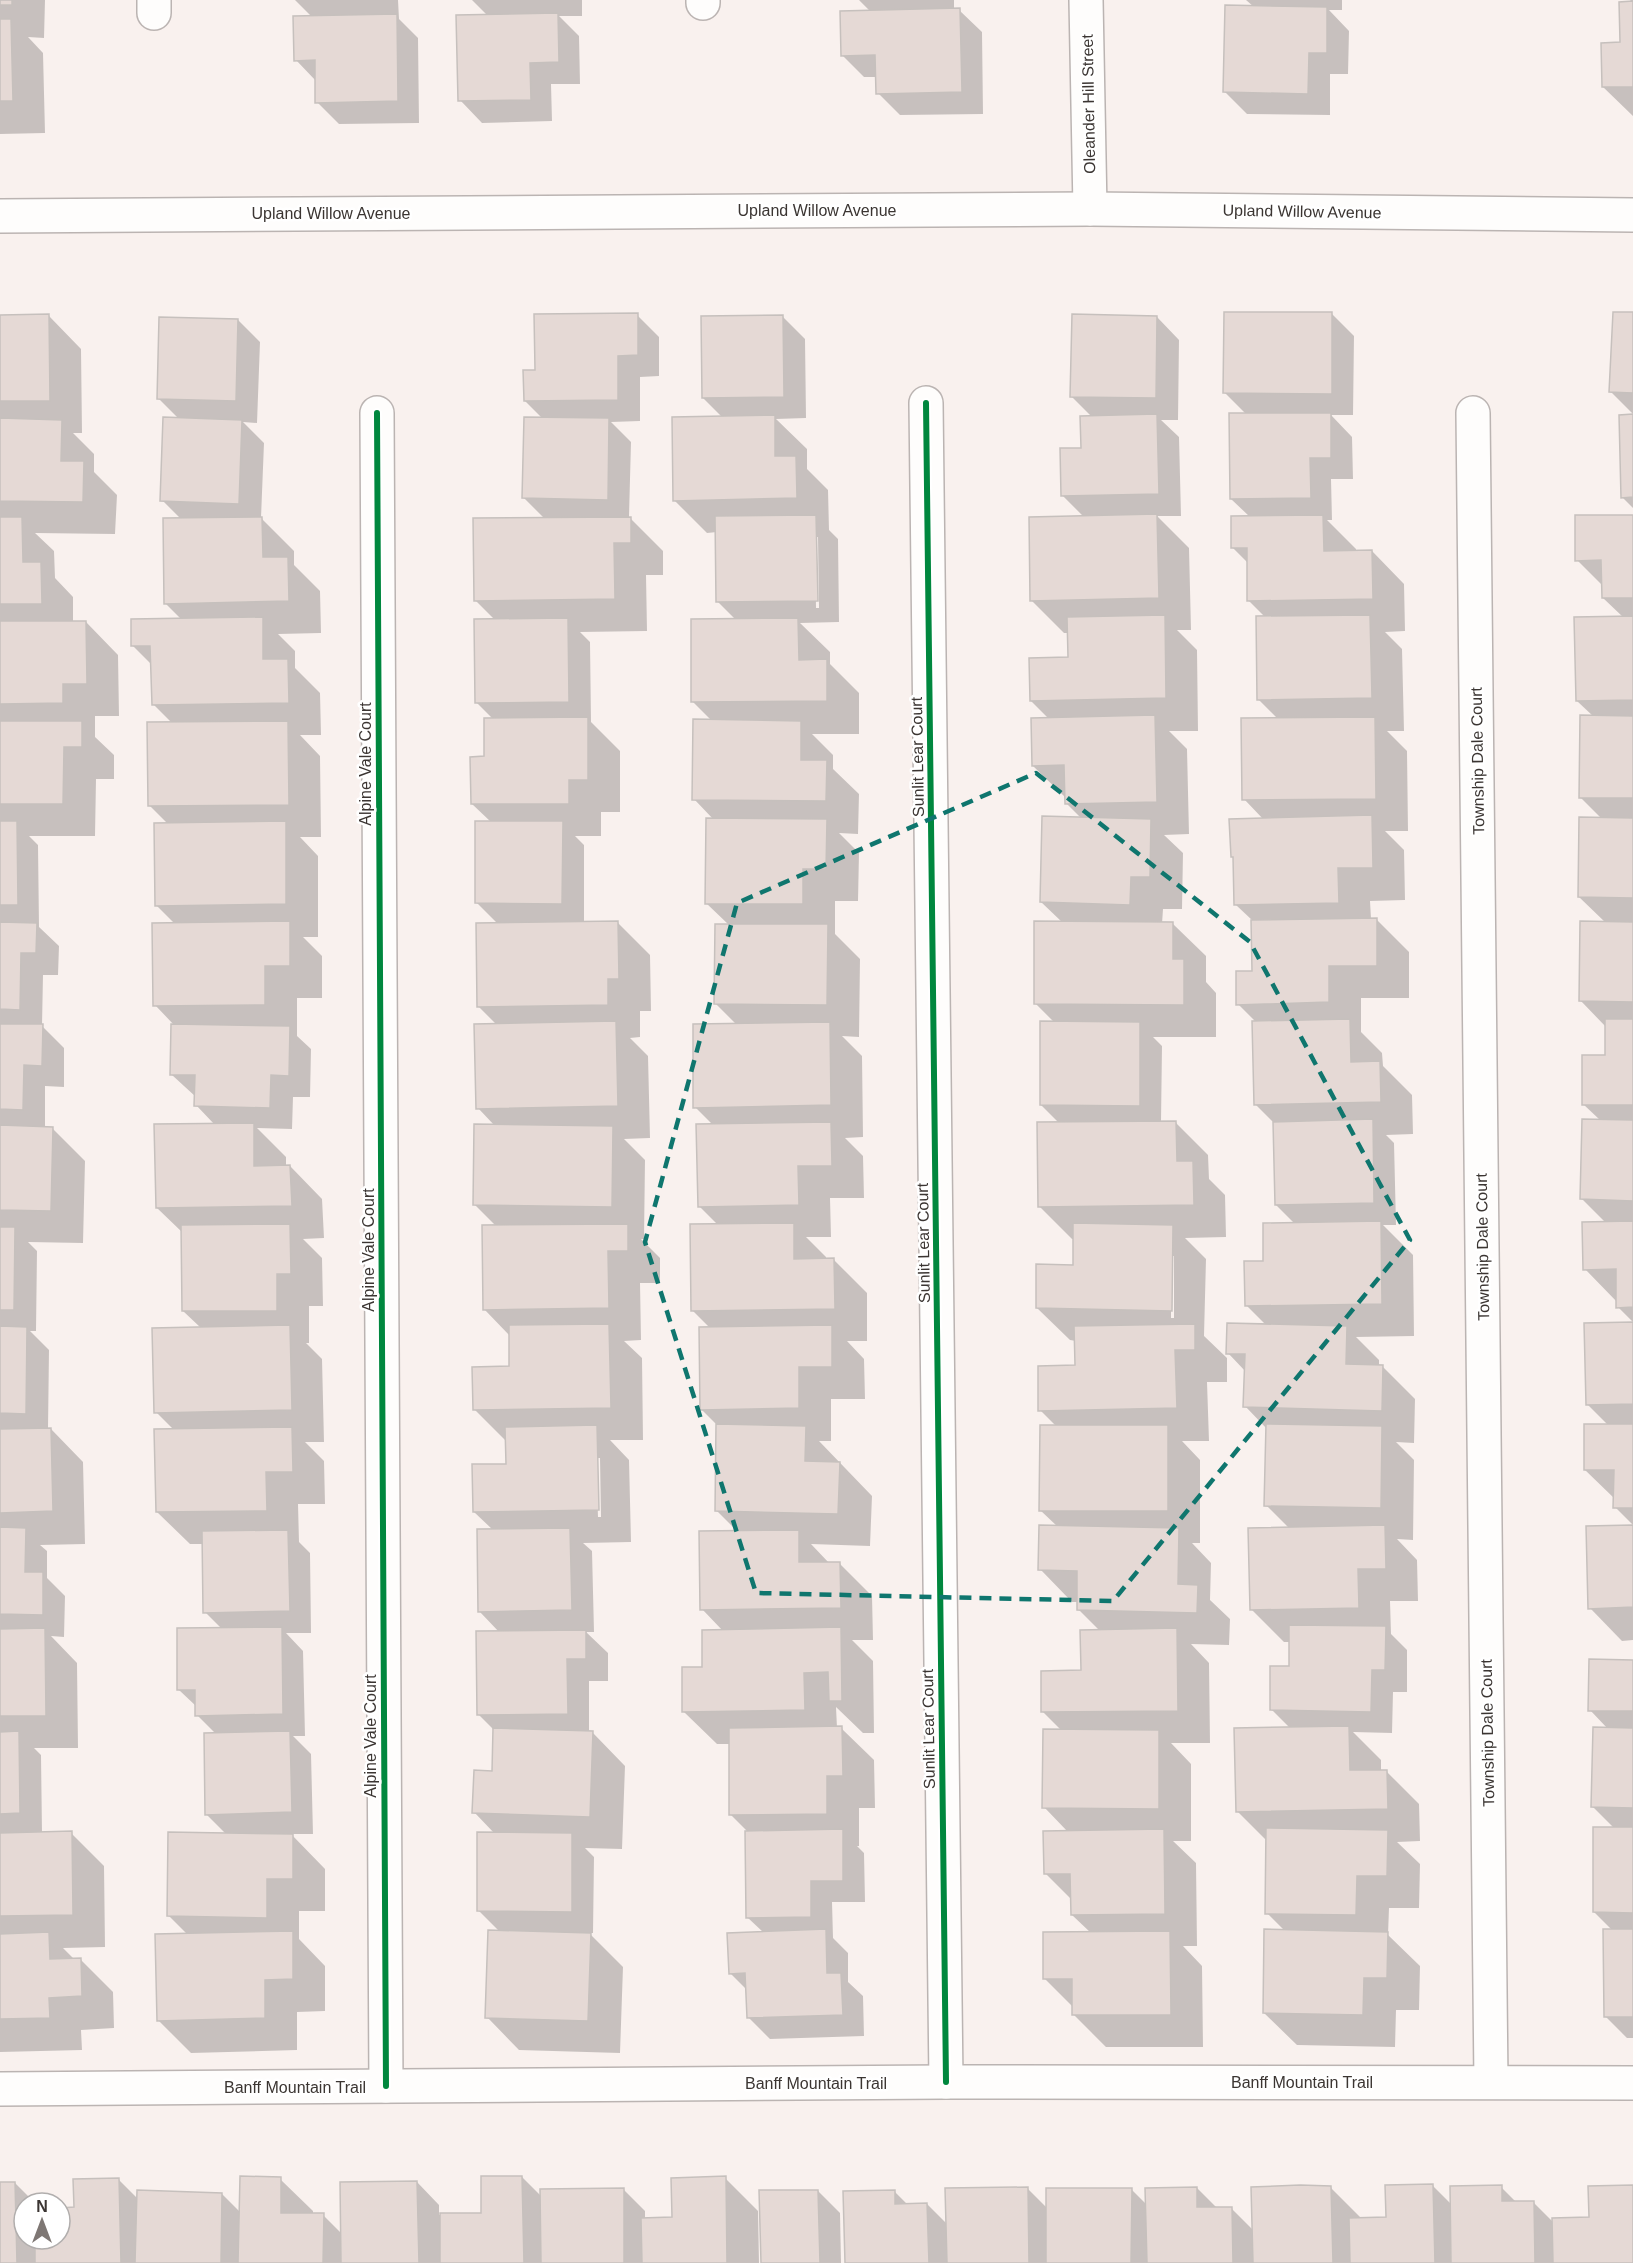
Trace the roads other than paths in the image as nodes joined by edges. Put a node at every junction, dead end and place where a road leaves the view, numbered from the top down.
1 (1086, 0) edge
2 (1090, 208) junction
3 (1633, 215) edge
4 (0, 216) edge
5 (926, 403) dead end
6 (377, 413) dead end
7 (1473, 413) dead end
8 (946, 2082) junction
9 (1491, 2082) junction
10 (1633, 2083) edge
11 (386, 2086) junction
12 (0, 2089) edge

1 - 2 street, Oleander Hill Street
2 - 3 street, Upland Willow Avenue
2 - 4 street, Upland Willow Avenue
5 - 8 street, Sunlit Lear Court
6 - 11 street, Alpine Vale Court
7 - 9 street, Township Dale Court
8 - 9 street, Banff Mountain Trail
8 - 11 street, Banff Mountain Trail
9 - 10 street, Banff Mountain Trail
11 - 12 street, Banff Mountain Trail

